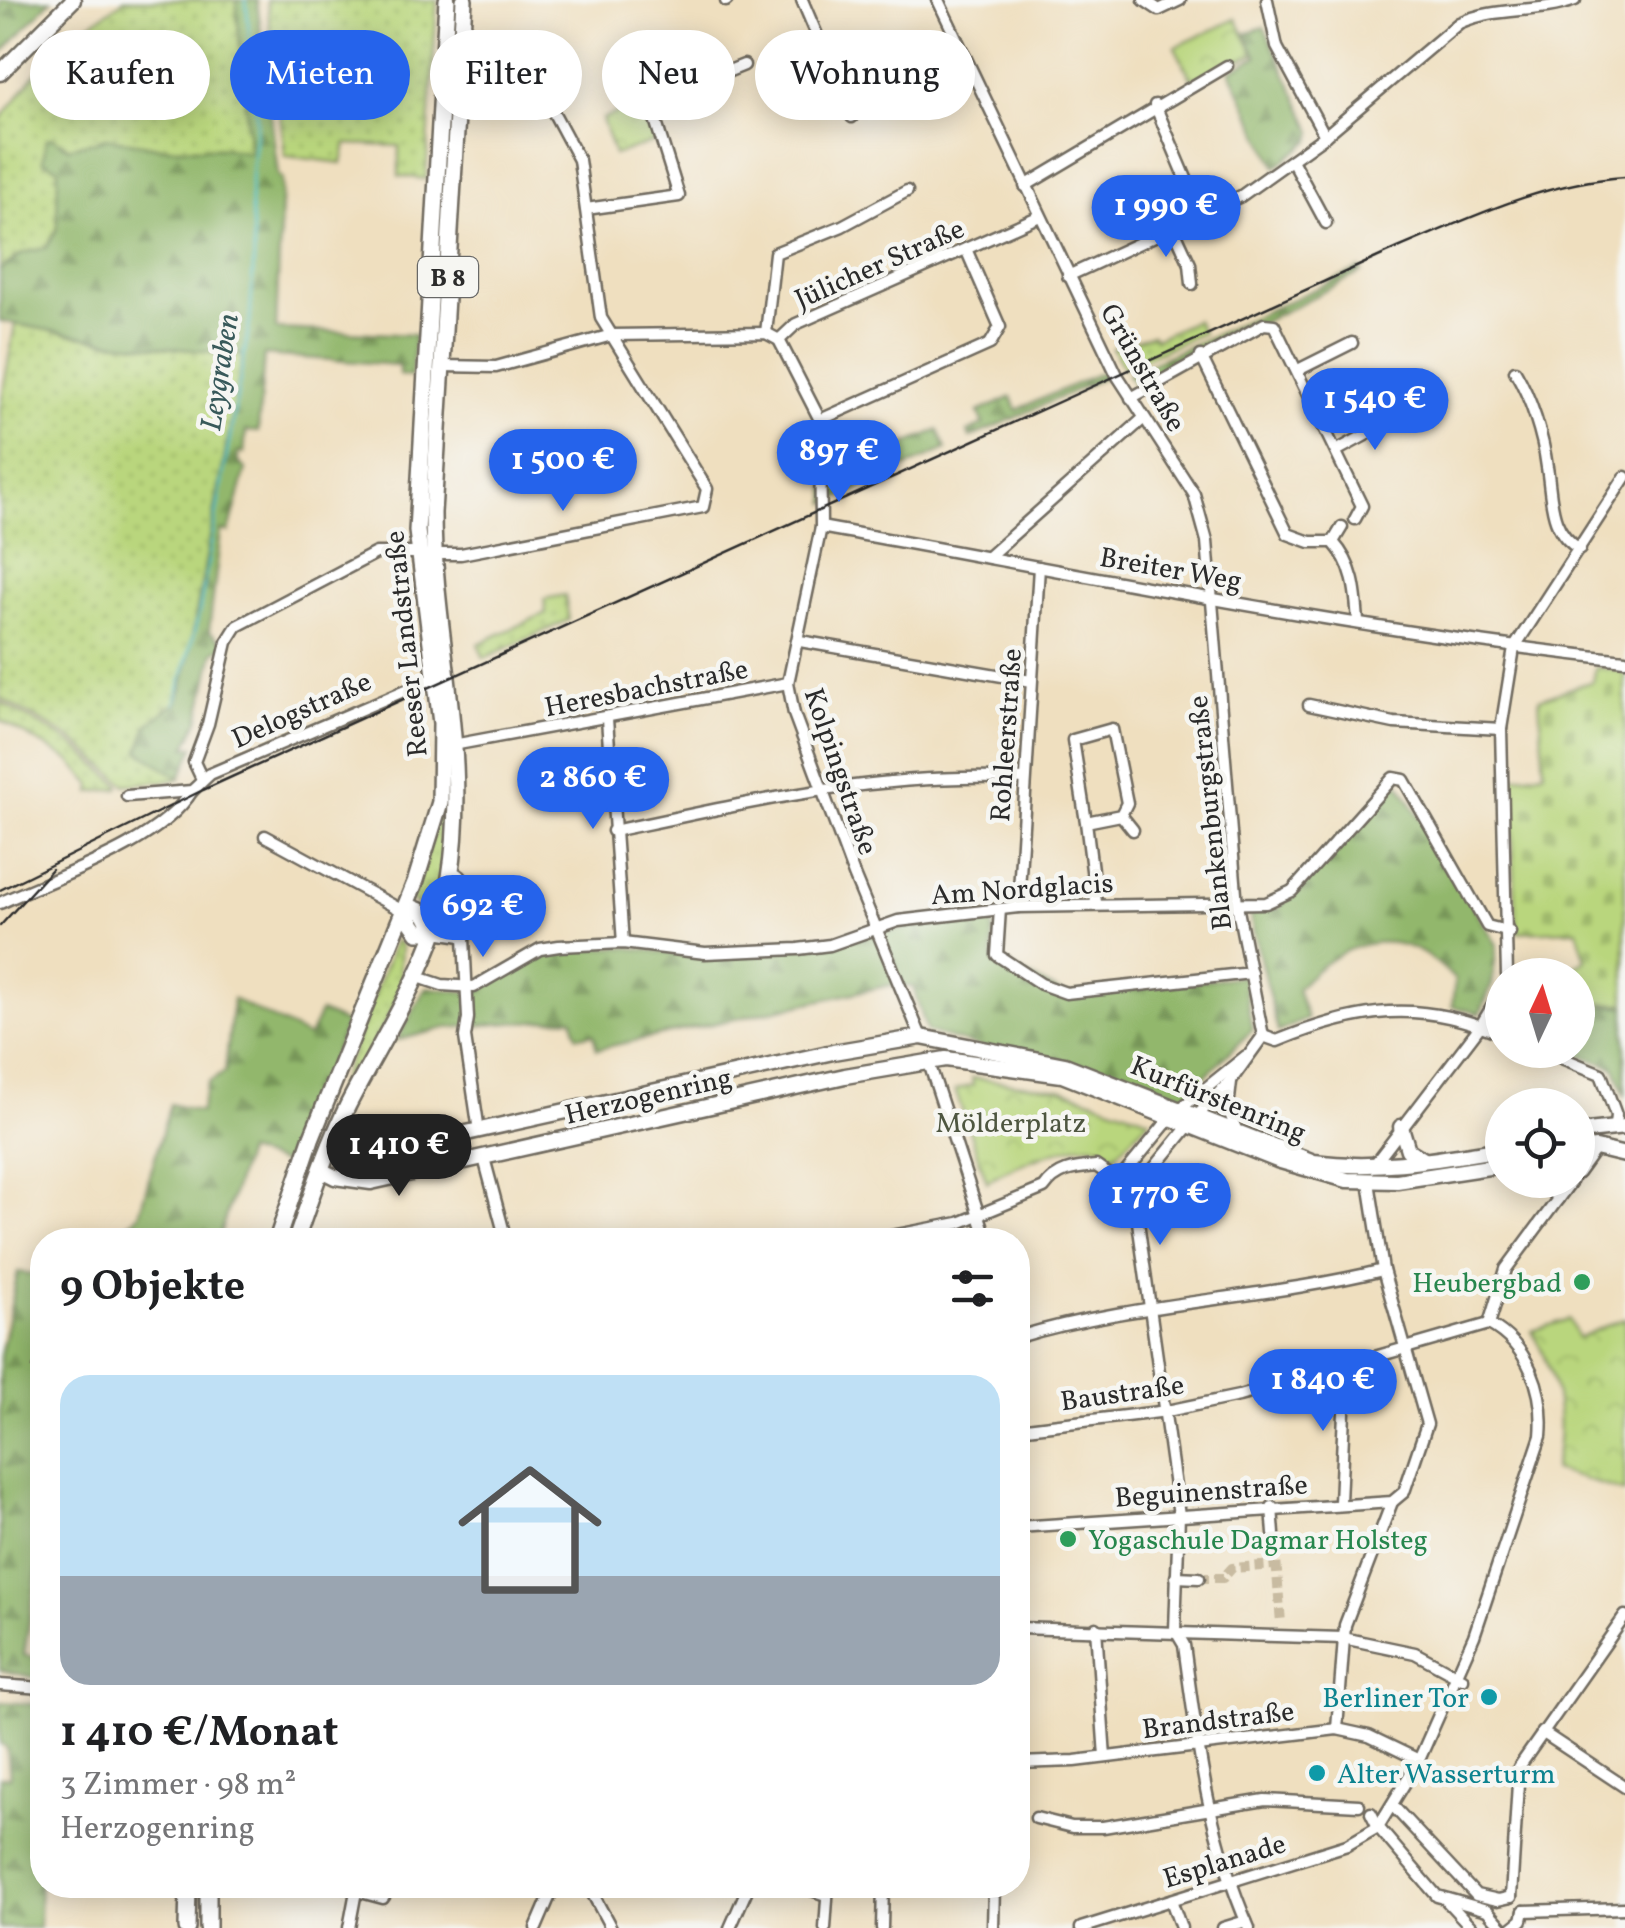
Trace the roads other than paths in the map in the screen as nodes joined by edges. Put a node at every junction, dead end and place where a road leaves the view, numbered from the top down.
1 (72, 0) edge
2 (447, 0) edge
3 (464, 0) edge
4 (802, 0) edge
5 (938, 0) edge
6 (1144, 0) edge
7 (1180, 0) edge
8 (1267, 0) edge
9 (1575, 0) edge
10 (815, 30) edge
11 (744, 65) dead end
12 (1227, 66) dead end
13 (0, 73) edge
14 (1155, 105) junction
15 (557, 120) edge
16 (1325, 136) junction
17 (1292, 160) junction
18 (1025, 186) junction
19 (907, 191) dead end
20 (586, 210) junction
21 (1201, 214) junction
22 (1040, 216) junction
23 (1326, 223) dead end
24 (1172, 227) junction
25 (966, 249) junction
26 (1068, 276) junction
27 (1192, 284) dead end
28 (766, 333) junction
29 (612, 335) junction
30 (780, 340) junction
31 (1352, 343) dead end
32 (1201, 356) junction
33 (442, 366) junction
34 (1298, 370) junction
35 (1515, 371) dead end
36 (1131, 398) junction
37 (1144, 418) junction
38 (1395, 419) dead end
39 (820, 420) junction
40 (1336, 452) junction
41 (1625, 477) edge
42 (1356, 519) dead end
43 (820, 527) junction
44 (1342, 527) dead end
45 (1334, 542) junction
46 (1580, 548) junction
47 (425, 553) junction
48 (988, 557) junction
49 (1039, 567) junction
50 (1212, 600) junction
51 (1358, 622) junction
52 (800, 641) junction
53 (1514, 648) junction
54 (1625, 660) edge
55 (441, 675) junction
56 (1030, 681) junction
57 (788, 683) junction
58 (1309, 705) dead end
59 (607, 719) junction
60 (1501, 729) junction
61 (454, 745) junction
62 (202, 779) junction
63 (1024, 779) junction
64 (822, 789) junction
65 (192, 791) junction
66 (127, 796) dead end
67 (1121, 815) junction
68 (1086, 822) junction
69 (1133, 830) dead end
70 (613, 831) junction
71 (265, 836) dead end
72 (456, 874) dead end
73 (1096, 902) junction
74 (0, 903) edge
75 (1233, 905) junction
76 (1018, 907) junction
77 (1000, 909) junction
78 (403, 911) junction
79 (875, 926) junction
80 (435, 932) junction
81 (1510, 932) junction
82 (462, 936) junction
83 (623, 943) junction
84 (1508, 958) edge
85 (1252, 973) junction
86 (414, 976) junction
87 (465, 987) junction
88 (1485, 1020) edge
89 (1482, 1025) junction
90 (1485, 1026) edge
91 (1263, 1036) junction
92 (921, 1037) junction
93 (1254, 1049) junction
94 (928, 1060) junction
95 (1586, 1068) edge
96 (1232, 1079) junction
97 (1176, 1113) junction
98 (1193, 1120) junction
99 (341, 1121) junction
100 (1401, 1127) junction
101 (1620, 1127) edge
102 (1595, 1130) edge
103 (479, 1131) junction
104 (1237, 1133) junction
105 (330, 1145) junction
106 (308, 1147) junction
107 (1596, 1148) joint
108 (1485, 1152) edge
109 (362, 1153) junction
110 (1625, 1155) edge
111 (484, 1158) junction
112 (1429, 1161) junction
113 (1374, 1165) junction
114 (1485, 1169) edge
115 (320, 1170) junction
116 (1120, 1178) junction
117 (1369, 1182) junction
118 (1134, 1193) junction
119 (1558, 1198) edge
120 (979, 1215) junction
121 (281, 1228) edge
122 (300, 1228) edge
123 (503, 1228) edge
124 (922, 1228) edge
125 (983, 1228) edge
126 (1383, 1270) junction
127 (1146, 1307) junction
128 (1489, 1324) junction
129 (1030, 1334) edge
130 (1405, 1350) junction
131 (1346, 1368) junction
132 (1167, 1412) junction
133 (1030, 1428) edge
134 (1340, 1502) junction
135 (1392, 1502) junction
136 (1272, 1508) junction
137 (1178, 1514) junction
138 (1030, 1525) edge
139 (1274, 1534) tunnel mouth
140 (1176, 1577) junction
141 (1199, 1578) tunnel mouth
142 (1624, 1617) edge
143 (1281, 1622) tunnel mouth
144 (1030, 1628) edge
145 (1096, 1628) junction
146 (1175, 1630) junction
147 (1280, 1635) junction
148 (1343, 1638) junction
149 (1460, 1678) junction
150 (0, 1685) edge
151 (30, 1687) edge
152 (1336, 1729) junction
153 (1542, 1732) junction
154 (1198, 1744) junction
155 (1105, 1757) junction
156 (1419, 1760) junction
157 (1030, 1762) edge
158 (1625, 1787) edge
159 (1358, 1805) dead end
160 (1393, 1806) junction
161 (1206, 1808) junction
162 (1371, 1813) dead end
163 (1036, 1818) dead end
164 (1378, 1827) junction
165 (1228, 1882) junction
166 (1511, 1897) junction
167 (188, 1898) edge
168 (208, 1898) edge
169 (355, 1898) edge
170 (552, 1898) edge
171 (595, 1898) edge
172 (744, 1898) edge
173 (827, 1898) edge
174 (883, 1898) edge
175 (994, 1898) edge
176 (1444, 1898) junction
177 (1171, 1900) junction
178 (1498, 1900) junction
179 (1625, 1908) edge
180 (1524, 1911) junction
181 (1492, 1915) junction
182 (1247, 1924) edge
183 (187, 1928) edge
184 (208, 1928) edge
185 (349, 1928) edge
186 (536, 1928) edge
187 (610, 1928) edge
188 (730, 1928) edge
189 (825, 1928) edge
190 (882, 1928) edge
191 (993, 1928) edge
192 (1084, 1928) edge
193 (1181, 1928) edge
194 (1223, 1928) edge
195 (1472, 1928) edge
196 (1503, 1928) edge
197 (1512, 1928) edge

1 - 13 main road
2 - 47 main road, Reeser Landstraße / B 8
3 - 33 main road, Reeser Landstraße / B 8
4 - 10 street
5 - 18 street, Grünstraße
6 - 7 street
8 - 16 street
9 - 16 street
11 - 20 street
12 - 14 street
14 - 18 street
14 - 21 street
15 - 20 street
16 - 17 street
17 - 21 street
17 - 23 street
18 - 22 street, Grünstraße
19 - 28 street
20 - 29 street
21 - 24 street
22 - 25 street, Jülicher Straße
22 - 26 street, Grünstraße
24 - 26 street
24 - 27 street
25 - 30 street, Jülicher Straße
25 - 39 street
26 - 36 street, Grünstraße
28 - 29 street, Jülicher Straße
28 - 30 street, Jülicher Straße
29 - 33 street, Jülicher Straße
29 - 47 street
30 - 39 street, Kolpingstraße
31 - 34 street
32 - 34 street
32 - 36 street
32 - 45 street
33 - 47 main road, Reeser Landstraße / B 8
34 - 40 street
35 - 46 street
36 - 37 street, Grünstraße
37 - 48 street
37 - 50 street, Grünstraße
38 - 40 street
39 - 43 street, Kolpingstraße
40 - 42 street
41 - 46 street
43 - 48 street, Breiter Weg
43 - 52 street, Kolpingstraße
44 - 45 street
45 - 51 street
46 - 53 street
47 - 55 main road, Reeser Landstraße / B 8
47 - 62 street
48 - 49 street, Breiter Weg
49 - 50 street, Breiter Weg
49 - 56 street, Rohleerstraße
50 - 51 street, Breiter Weg
50 - 75 street, Blankenburgstraße
51 - 53 street, Breiter Weg
52 - 56 street
52 - 57 street, Kolpingstraße
53 - 54 street, Breiter Weg
53 - 60 street
55 - 61 main road, Reeser Landstraße / B 8
55 - 62 street, Delogstraße
55 - 78 main road, Reeser Landstraße / B 8
56 - 63 street, Rohleerstraße
57 - 59 street, Heresbachstraße
57 - 64 street, Kolpingstraße
58 - 60 street
59 - 61 street, Heresbachstraße
59 - 70 street
60 - 81 street
61 - 80 main road, Reeser Landstraße / B 8
62 - 65 street, Delogstraße
63 - 64 street
63 - 76 street, Rohleerstraße
64 - 70 street
64 - 79 street, Kolpingstraße
65 - 66 street
65 - 74 street, Delogstraße
67 - 68 street
67 - 68 street
67 - 69 street
68 - 73 street
70 - 83 street
71 - 78 street
72 - 82 street
73 - 75 street, Am Nordglacis
73 - 76 street, Am Nordglacis
75 - 81 street, Am Nordglacis
75 - 85 street, Blankenburgstraße
76 - 77 street, Am Nordglacis
77 - 79 street, Am Nordglacis
77 - 85 street
78 - 80 main road
78 - 106 main road, Reeser Landstraße / B 8
79 - 83 street, Am Nordglacis
79 - 92 street, Kolpingstraße
80 - 82 street
80 - 86 main road, Reeser Landstraße / B 8
81 - 84 street
82 - 87 street
83 - 87 street, Am Nordglacis
85 - 91 street, Blankenburgstraße
86 - 87 street
86 - 99 main road, Reeser Landstraße / B 8
87 - 103 street
88 - 89 street
89 - 90 street
89 - 91 street
89 - 100 street
91 - 93 street
92 - 94 main road
92 - 97 main road, Kurfürstenring
92 - 103 main road, Herzogenring
93 - 96 street
93 - 97 street
94 - 97 main road, Kurfürstenring
94 - 111 main road, Herzogenring
94 - 120 street
95 - 101 street
96 - 98 street
96 - 104 street
97 - 98 main road, Kurfürstenring
97 - 116 street
98 - 104 main road, Kurfürstenring
98 - 117 main road, Kurfürstenring
98 - 118 street
99 - 105 main road, Reeser Landstraße / B 8
99 - 109 main road
100 - 112 main road
100 - 113 street
101 - 102 main road
101 - 107 main road
103 - 109 main road, Herzogenring
103 - 111 main road
104 - 113 main road, Kurfürstenring
105 - 106 main road
105 - 109 main road, Herzogenring
105 - 115 main road, B 8
106 - 115 main road
106 - 121 main road, B 8
107 - 110 main road
108 - 112 main road, Kurfürstenring
111 - 115 main road, Herzogenring
111 - 123 street
112 - 113 main road, Kurfürstenring
113 - 117 main road
114 - 117 main road, Kurfürstenring
115 - 122 main road, B 8
116 - 118 street
116 - 120 street
117 - 126 street
118 - 127 street
119 - 128 street
120 - 124 street
120 - 125 street
126 - 127 street
126 - 130 street
127 - 129 street
127 - 132 street
128 - 130 street, Baustraße
128 - 149 street
130 - 131 street, Baustraße
130 - 135 street
131 - 132 street, Baustraße
131 - 134 street
132 - 133 street, Baustraße
132 - 137 street
134 - 135 street, Beguinenstraße
134 - 136 street, Beguinenstraße
135 - 148 street
136 - 137 street, Beguinenstraße
136 - 139 street
137 - 138 street, Beguinenstraße
137 - 140 street
140 - 141 street
140 - 146 street
142 - 153 street
143 - 147 street
144 - 145 street
145 - 146 street
145 - 155 street
146 - 147 street
146 - 154 street
147 - 148 street
148 - 149 street
148 - 152 street
149 - 156 street
150 - 151 street
152 - 154 street, Brandstraße
152 - 156 street, Brandstraße
153 - 158 street
153 - 166 street
154 - 155 street, Brandstraße
154 - 161 street
155 - 157 street, Brandstraße
156 - 160 street
159 - 161 street
160 - 164 street
160 - 178 street
161 - 163 street
161 - 165 street
162 - 164 street
164 - 165 street, Esplanade
164 - 176 street
165 - 177 street, Esplanade
165 - 182 street
166 - 178 street
166 - 180 street
167 - 183 main road
168 - 184 main road
169 - 185 street
170 - 186 street
171 - 187 street
172 - 188 street
173 - 189 street
174 - 190 street
175 - 191 street
176 - 181 street
176 - 195 street
177 - 192 street, Esplanade
177 - 193 street
178 - 181 street
179 - 180 street
180 - 197 street
181 - 196 street
182 - 194 street

